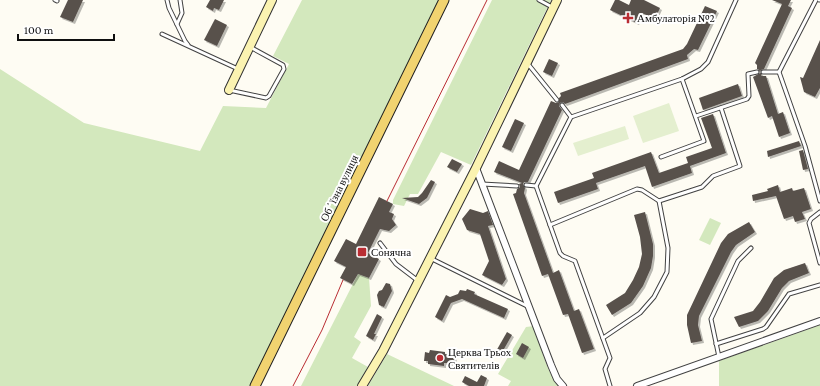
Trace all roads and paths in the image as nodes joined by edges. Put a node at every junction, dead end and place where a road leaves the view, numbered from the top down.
1 (167, 0) edge
2 (180, 0) edge
3 (272, 0) edge
4 (444, 0) edge
5 (538, 0) edge
6 (736, 0) edge
7 (816, 0) edge
8 (555, 4) edge
9 (177, 24) junction
10 (162, 34) dead end
11 (190, 46) junction
12 (250, 48) junction
13 (527, 62) junction
14 (239, 70) junction
15 (757, 72) dead end
16 (763, 72) dead end
17 (779, 72) junction
18 (682, 79) junction
19 (229, 90) joint
20 (557, 100) dead end
21 (562, 105) dead end
22 (721, 108) junction
23 (696, 116) junction
24 (571, 117) junction
25 (661, 157) dead end
26 (476, 168) junction
27 (482, 184) junction
28 (526, 185) dead end
29 (517, 186) dead end
30 (536, 186) junction
31 (659, 201) junction
32 (820, 201) edge
33 (820, 212) edge
34 (550, 225) junction
35 (380, 243) dead end
36 (751, 248) dead end
37 (819, 256) edge
38 (430, 258) junction
39 (820, 263) edge
40 (419, 281) junction
41 (820, 285) edge
42 (529, 307) junction
43 (820, 321) edge
44 (603, 338) junction
45 (716, 344) junction
46 (719, 357) junction
47 (255, 386) edge
48 (362, 386) edge
49 (563, 386) edge
50 (610, 386) edge
51 (636, 386) edge

1 - 9 lane
2 - 9 lane
3 - 12 street
4 - 47 main road, Обʼїзна вулиця
5 - 8 lane
6 - 18 lane
7 - 17 lane
8 - 13 street
9 - 11 lane
10 - 11 lane
11 - 14 lane
12 - 14 street
12 - 19 lane
13 - 20 lane
13 - 26 street
14 - 19 street
15 - 22 lane
16 - 17 lane
17 - 32 lane
18 - 23 lane
18 - 24 lane
21 - 24 lane
22 - 23 lane
22 - 31 lane
23 - 25 lane
24 - 30 lane
26 - 27 street
26 - 38 street
27 - 29 lane
27 - 42 street
28 - 30 lane
30 - 34 lane
31 - 34 lane
31 - 44 lane
33 - 37 lane
34 - 44 lane
35 - 40 lane
36 - 45 lane
37 - 39 lane
38 - 40 street
38 - 42 lane
40 - 48 street
41 - 45 lane
42 - 49 street
43 - 46 street
44 - 50 lane
45 - 46 lane
46 - 51 street

